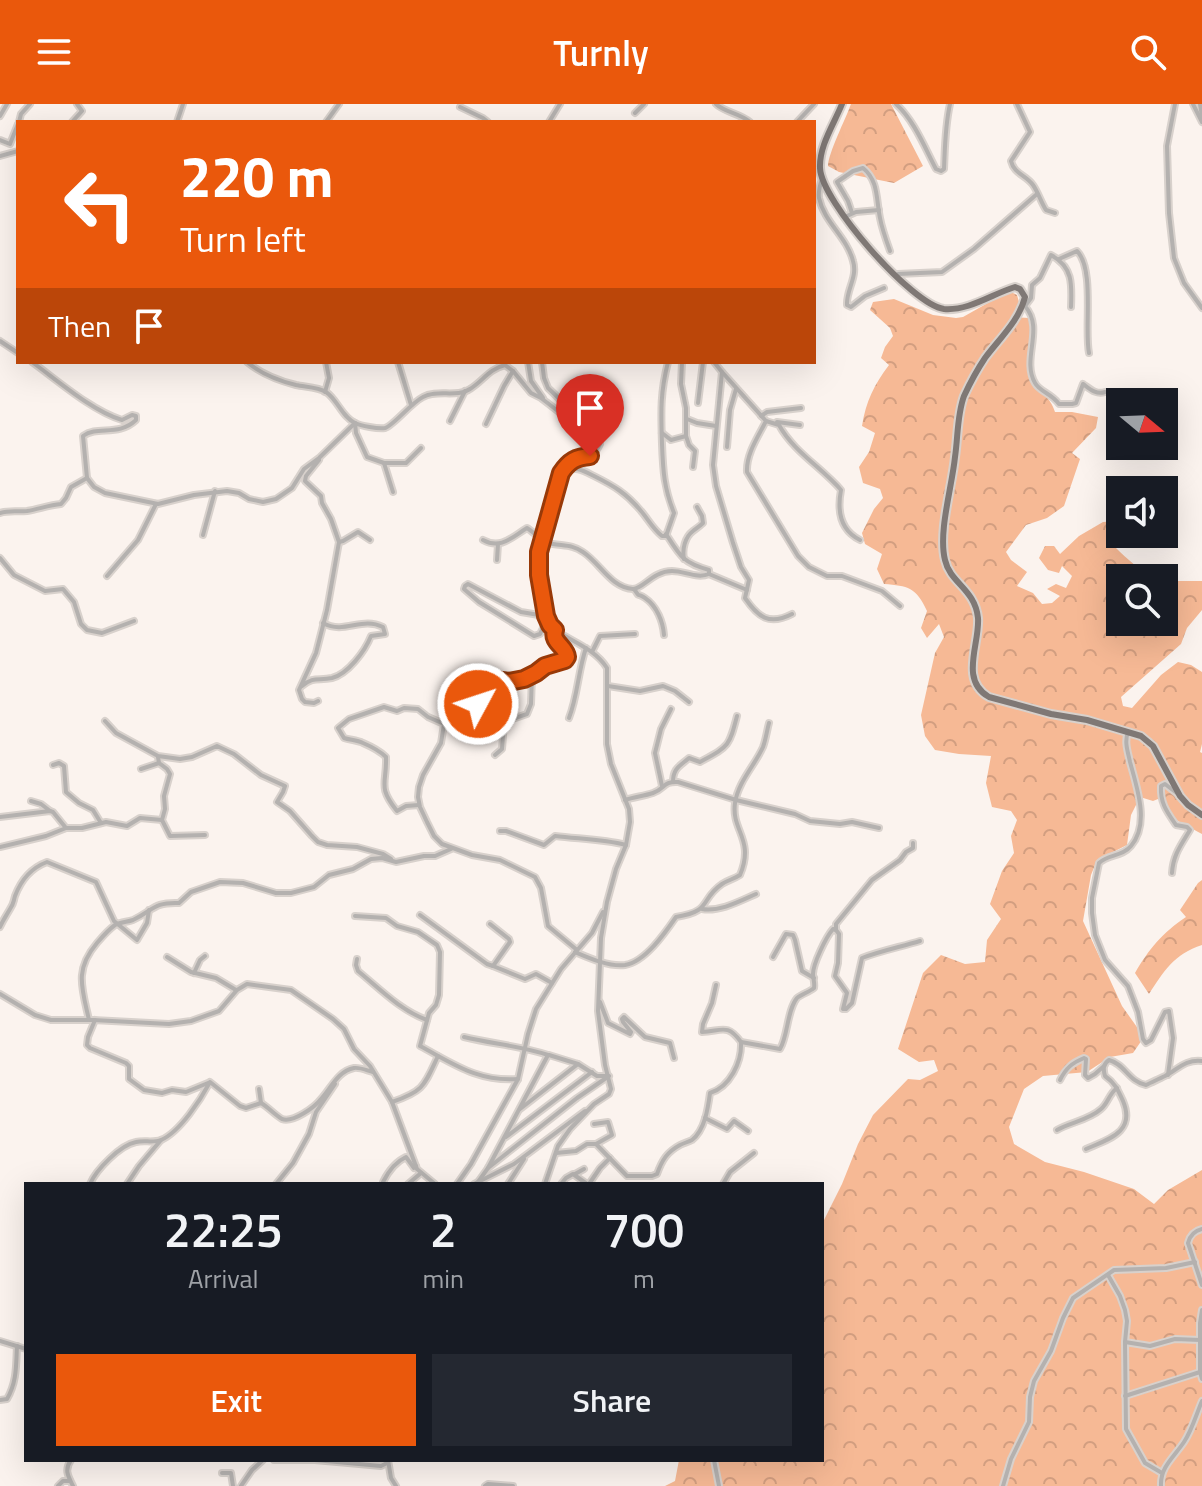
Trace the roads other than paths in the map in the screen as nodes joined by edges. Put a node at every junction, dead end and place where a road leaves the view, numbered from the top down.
1 (7, 104) edge
2 (77, 104) edge
3 (644, 104) edge
4 (716, 104) edge
5 (814, 104) edge
6 (843, 104) edge
7 (896, 104) edge
8 (950, 104) edge
9 (1017, 104) edge
10 (1175, 104) edge
11 (1193, 104) edge
12 (1200, 104) edge
13 (460, 107) dead end
14 (726, 107) edge
15 (635, 113) dead end
16 (0, 116) edge
17 (74, 120) edge
18 (486, 120) edge
19 (747, 120) edge
20 (799, 120) edge
21 (1202, 121) edge
22 (16, 128) edge
23 (0, 140) edge
24 (822, 179) junction
25 (1037, 194) junction
26 (879, 210) junction
27 (1055, 213) dead end
28 (849, 214) junction
29 (890, 251) dead end
30 (1059, 259) junction
31 (898, 274) junction
32 (884, 288) dead end
33 (1025, 306) junction
34 (1071, 307) dead end
35 (1202, 308) edge
36 (1089, 353) dead end
37 (35, 364) edge
38 (250, 364) edge
39 (326, 364) edge
40 (399, 364) edge
41 (528, 364) edge
42 (542, 364) edge
43 (668, 364) edge
44 (682, 364) edge
45 (703, 364) edge
46 (716, 364) edge
47 (513, 371) junction
48 (722, 372) junction
49 (736, 389) junction
50 (465, 391) junction
51 (325, 392) junction
52 (1105, 392) dead end
53 (544, 400) junction
54 (698, 403) dead end
55 (411, 405) junction
56 (801, 408) dead end
57 (761, 416) junction
58 (686, 419) junction
59 (450, 421) dead end
60 (766, 421) junction
61 (355, 423) junction
62 (585, 423) junction
63 (486, 424) dead end
64 (800, 425) dead end
65 (716, 426) junction
66 (662, 433) junction
67 (686, 436) junction
68 (727, 447) dead end
69 (421, 448) dead end
70 (319, 458) junction
71 (384, 463) junction
72 (693, 467) dead end
73 (561, 473) junction
74 (87, 478) junction
75 (215, 491) junction
76 (393, 492) dead end
77 (156, 504) junction
78 (697, 507) dead end
79 (0, 513) edge
80 (666, 534) junction
81 (203, 535) dead end
82 (543, 539) junction
83 (370, 540) dead end
84 (483, 540) dead end
85 (860, 540) dead end
86 (339, 542) junction
87 (498, 544) junction
88 (0, 558) edge
89 (684, 559) junction
90 (497, 560) dead end
91 (709, 574) junction
92 (107, 576) dead end
93 (634, 589) junction
94 (747, 590) junction
95 (900, 606) dead end
96 (664, 611) dead end
97 (657, 612) junction
98 (792, 614) dead end
99 (546, 618) junction
100 (134, 621) dead end
101 (323, 623) junction
102 (555, 630) junction
103 (635, 634) dead end
104 (664, 635) dead end
105 (586, 648) junction
106 (592, 652) junction
107 (532, 675) junction
108 (608, 686) junction
109 (300, 687) junction
110 (318, 701) dead end
111 (689, 702) dead end
112 (671, 709) dead end
113 (476, 711) junction
114 (737, 716) dead end
115 (569, 718) dead end
116 (105, 721) dead end
117 (504, 722) junction
118 (769, 723) dead end
119 (444, 724) junction
120 (1128, 731) junction
121 (495, 755) dead end
122 (158, 756) junction
123 (159, 763) junction
124 (53, 765) dead end
125 (141, 769) dead end
126 (673, 782) junction
127 (662, 786) junction
128 (1180, 796) junction
129 (625, 800) junction
130 (736, 800) junction
131 (31, 801) dead end
132 (419, 805) junction
133 (50, 811) junction
134 (1202, 813) edge
135 (0, 817) edge
136 (162, 820) junction
137 (101, 823) junction
138 (66, 828) junction
139 (879, 828) dead end
140 (500, 831) dead end
141 (205, 835) dead end
142 (913, 843) dead end
143 (626, 845) junction
144 (0, 847) edge
145 (453, 848) junction
146 (396, 862) junction
147 (1172, 873) dead end
148 (756, 894) dead end
149 (607, 902) junction
150 (702, 909) junction
151 (149, 910) junction
152 (420, 915) dead end
153 (355, 916) dead end
154 (117, 923) junction
155 (490, 924) dead end
156 (0, 927) edge
157 (836, 930) junction
158 (920, 941) dead end
159 (576, 951) junction
160 (205, 956) dead end
161 (167, 957) dead end
162 (773, 957) dead end
163 (357, 959) dead end
164 (600, 961) junction
165 (493, 966) junction
166 (194, 973) junction
167 (814, 978) junction
168 (552, 983) junction
169 (716, 985) dead end
170 (237, 990) junction
171 (0, 994) edge
172 (598, 996) junction
173 (89, 1020) junction
174 (95, 1020) junction
175 (427, 1020) junction
176 (464, 1037) dead end
177 (741, 1042) junction
178 (525, 1048) junction
179 (548, 1055) junction
180 (438, 1056) junction
181 (674, 1058) dead end
182 (1202, 1061) edge
183 (578, 1064) junction
184 (1104, 1066) junction
185 (373, 1072) junction
186 (592, 1072) junction
187 (1168, 1075) junction
188 (609, 1076) junction
189 (337, 1079) junction
190 (518, 1079) junction
191 (1060, 1080) dead end
192 (210, 1082) junction
193 (1117, 1088) junction
194 (259, 1089) dead end
195 (392, 1102) junction
196 (261, 1103) junction
197 (594, 1104) junction
198 (518, 1110) junction
199 (705, 1118) junction
200 (594, 1124) dead end
201 (1057, 1130) dead end
202 (748, 1131) dead end
203 (504, 1138) junction
204 (161, 1140) junction
205 (596, 1144) junction
206 (1086, 1149) dead end
207 (556, 1153) junction
208 (754, 1153) dead end
209 (528, 1154) junction
210 (611, 1158) junction
211 (416, 1166) junction
212 (488, 1168) junction
213 (584, 1169) dead end
214 (421, 1173) junction
215 (573, 1174) junction
216 (91, 1182) edge
217 (128, 1182) edge
218 (278, 1182) edge
219 (385, 1182) edge
220 (410, 1182) edge
221 (432, 1182) edge
222 (458, 1182) edge
223 (477, 1182) edge
224 (478, 1182) edge
225 (509, 1182) edge
226 (547, 1182) edge
227 (563, 1182) edge
228 (585, 1182) edge
229 (590, 1182) edge
230 (724, 1182) edge
231 (1202, 1229) edge
232 (1195, 1262) junction
233 (1107, 1274) junction
234 (1202, 1285) edge
235 (1202, 1310) edge
236 (1200, 1340) edge
237 (0, 1341) edge
238 (1125, 1342) junction
239 (17, 1346) junction
240 (24, 1348) edge
241 (1200, 1372) edge
242 (1202, 1379) edge
243 (1125, 1396) junction
244 (0, 1400) edge
245 (1202, 1401) edge
246 (70, 1462) edge
247 (261, 1462) edge
248 (337, 1462) edge
249 (387, 1462) edge
250 (714, 1462) edge
251 (222, 1473) dead end
252 (1162, 1473) junction
253 (72, 1483) edge
254 (58, 1486) edge
255 (233, 1486) edge
256 (241, 1486) edge
257 (396, 1486) edge
258 (485, 1486) edge
259 (513, 1486) edge
260 (719, 1486) edge
261 (1003, 1486) edge
262 (1161, 1486) edge

1 - 16 street
2 - 17 street
3 - 15 street
4 - 14 street
5 - 20 street
6 - 24 main road
6 - 28 main road
7 - 8 street
9 - 25 street
10 - 35 street
11 - 21 street
12 - 21 street
13 - 18 street
14 - 19 street
22 - 23 street
24 - 32 street
24 - 120 main road
25 - 27 street
25 - 31 street
26 - 28 street
26 - 28 street
26 - 29 street
28 - 31 main road
30 - 33 street
30 - 34 street
30 - 36 street
31 - 33 main road
33 - 52 street
33 - 134 main road
37 - 74 street
38 - 51 street
39 - 51 street
40 - 55 street
41 - 53 street
42 - 62 street
43 - 66 street
44 - 58 street
45 - 54 street
46 - 48 street
47 - 50 street
47 - 53 street
47 - 63 street
48 - 49 street
48 - 65 street
49 - 57 street
49 - 68 street
50 - 55 street
50 - 59 street
51 - 61 street
53 - 62 street
55 - 61 street
56 - 57 street
57 - 60 street
58 - 65 street
58 - 67 street
60 - 64 street
60 - 85 street
60 - 95 street
61 - 70 street
61 - 71 street
62 - 73 street
65 - 94 street
66 - 67 street
66 - 80 street
67 - 72 street
69 - 71 street
70 - 75 street
70 - 86 street
71 - 76 street
73 - 80 street
73 - 82 street
74 - 77 street
74 - 79 street
75 - 77 street
75 - 81 street
77 - 92 street
78 - 89 street
80 - 89 street
82 - 87 street
82 - 93 street
82 - 99 street
83 - 86 street
84 - 87 street
86 - 101 street
87 - 90 street
88 - 100 street
89 - 91 street
91 - 93 street
91 - 94 street
93 - 97 street
94 - 98 street
96 - 97 street
97 - 104 street
99 - 99 street
99 - 102 street
101 - 109 street
101 - 109 street
102 - 105 street
102 - 107 street
103 - 106 street
105 - 106 street
105 - 115 street
106 - 108 street
107 - 113 street
107 - 117 street
108 - 111 street
108 - 129 street
109 - 110 street
112 - 127 street
113 - 117 street
113 - 119 street
114 - 126 street
116 - 122 street
117 - 121 street
118 - 130 street
119 - 132 street
119 - 132 street
120 - 128 main road
120 - 187 street
122 - 123 street
122 - 146 street
123 - 125 street
123 - 136 street
124 - 137 street
126 - 127 street
126 - 130 street
127 - 129 street
128 - 134 main road
128 - 147 street
129 - 143 street
130 - 139 street
130 - 150 street
131 - 133 street
132 - 145 street
133 - 135 street
133 - 138 street
136 - 137 street
136 - 141 street
137 - 138 street
138 - 144 street
140 - 143 street
142 - 157 street
143 - 149 street
145 - 146 street
145 - 159 street
146 - 151 street
148 - 150 street
149 - 159 street
149 - 164 street
150 - 164 street
151 - 154 street
151 - 154 street
152 - 165 street
153 - 175 street
154 - 156 street
154 - 173 street
155 - 165 street
157 - 158 street
157 - 167 street
159 - 164 street
159 - 168 street
160 - 166 street
161 - 166 street
162 - 167 street
163 - 175 street
164 - 172 street
165 - 168 street
166 - 170 street
167 - 177 street
168 - 178 street
169 - 177 street
170 - 174 street
170 - 185 street
171 - 173 street
172 - 181 street
172 - 188 street
173 - 174 street
174 - 192 street
175 - 180 street
176 - 178 street
177 - 199 street
178 - 179 street
178 - 190 street
179 - 183 street
179 - 198 street
180 - 190 street
180 - 195 street
182 - 187 street
183 - 186 street
183 - 198 street
184 - 187 street
184 - 191 street
184 - 193 street
185 - 189 street
185 - 195 street
186 - 188 street
186 - 203 street
188 - 197 street
188 - 212 street
189 - 196 street
189 - 218 street
190 - 222 street
192 - 196 street
192 - 204 street
193 - 201 street
193 - 206 street
194 - 196 street
195 - 211 street
197 - 207 street
197 - 209 street
198 - 203 street
199 - 202 street
199 - 210 street
200 - 205 street
203 - 212 street
204 - 216 street
204 - 217 street
205 - 207 street
205 - 210 street
207 - 226 street
208 - 230 street
209 - 224 street
209 - 225 street
210 - 229 street
211 - 214 street
211 - 219 street
212 - 223 street
213 - 215 street
214 - 220 street
214 - 221 street
215 - 227 street
215 - 228 street
231 - 232 street
232 - 233 street
232 - 234 street
233 - 238 street
233 - 261 street
235 - 236 street
236 - 238 street
236 - 241 street
237 - 239 street
238 - 243 street
239 - 240 street
239 - 244 street
241 - 242 street
241 - 243 street
243 - 252 street
245 - 252 street
246 - 253 street
247 - 256 street
248 - 249 street
249 - 257 street
250 - 260 street
251 - 255 street
252 - 262 street
253 - 254 street
258 - 259 street

